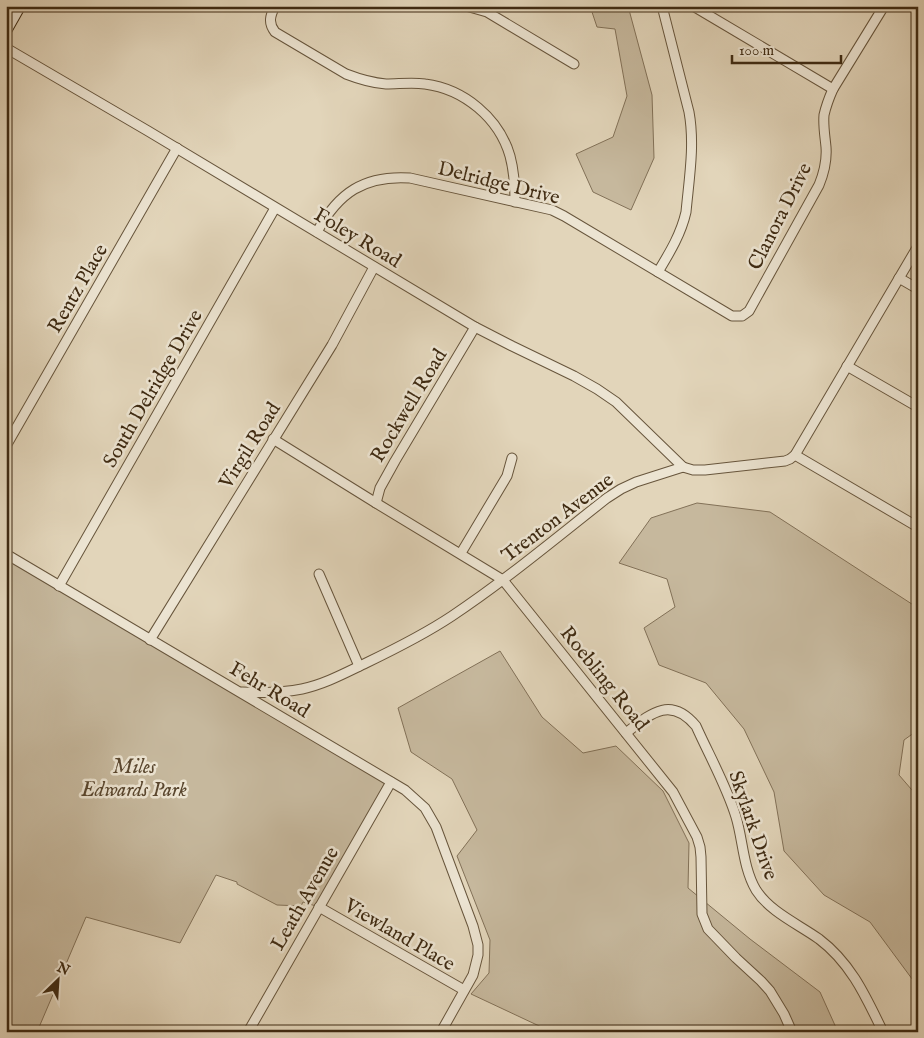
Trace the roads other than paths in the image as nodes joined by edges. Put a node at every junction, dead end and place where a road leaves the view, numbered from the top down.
1 (18, 6) edge
2 (275, 6) edge
3 (466, 6) edge
4 (662, 6) edge
5 (693, 6) edge
6 (884, 6) edge
7 (6, 29) edge
8 (6, 48) edge
9 (574, 64) dead end
10 (833, 89) junction
11 (177, 148) junction
12 (515, 202) junction
13 (275, 208) junction
14 (317, 232) junction
15 (918, 246) edge
16 (374, 267) junction
17 (658, 272) junction
18 (899, 278) junction
19 (918, 289) edge
20 (728, 313) joint
21 (475, 327) junction
22 (847, 366) junction
23 (918, 407) edge
24 (273, 439) junction
25 (6, 446) edge
26 (795, 455) junction
27 (512, 458) dead end
28 (683, 467) junction
29 (376, 503) junction
30 (918, 527) edge
31 (6, 554) edge
32 (461, 554) junction
33 (319, 574) dead end
34 (503, 580) junction
35 (59, 586) junction
36 (150, 640) junction
37 (359, 666) junction
38 (242, 692) junction
39 (626, 734) junction
40 (391, 782) junction
41 (319, 907) junction
42 (464, 990) junction
43 (248, 1032) edge
44 (441, 1032) edge
45 (792, 1032) edge
46 (883, 1032) edge

1 - 7 street
2 - 12 street
3 - 9 street
4 - 17 street
5 - 10 street
6 - 10 street, Clanora Drive
8 - 11 street, Foley Road
10 - 20 street, Clanora Drive
11 - 13 street, Foley Road
11 - 25 street, Rentz Place
12 - 14 street, Delridge Drive
12 - 17 street, Delridge Drive
13 - 14 street, Foley Road
13 - 35 street, South Delridge Drive
14 - 16 street, Foley Road
15 - 18 street
16 - 21 street, Foley Road
16 - 24 street, Virgil Road
17 - 20 street, Delridge Drive
18 - 19 street
18 - 22 street
21 - 28 street, Foley Road
21 - 29 street, Rockwell Road
22 - 23 street
22 - 26 street
24 - 29 street, Roebling Road
24 - 36 street, Virgil Road
26 - 28 street, Trenton Avenue
26 - 30 street
27 - 32 street
28 - 34 street, Trenton Avenue
29 - 32 street, Roebling Road
31 - 35 street, Fehr Road
32 - 34 street, Roebling Road
33 - 37 street
34 - 37 street, Trenton Avenue
34 - 39 street, Roebling Road
35 - 36 street, Fehr Road
36 - 38 street, Fehr Road
37 - 38 street, Trenton Avenue
38 - 40 street, Fehr Road
39 - 45 street, Roebling Road
39 - 46 street, Skylark Drive
40 - 41 street, Leath Avenue
40 - 42 street, Fehr Road
41 - 42 street, Viewland Place
41 - 43 street, Leath Avenue
42 - 44 street, Fehr Road

